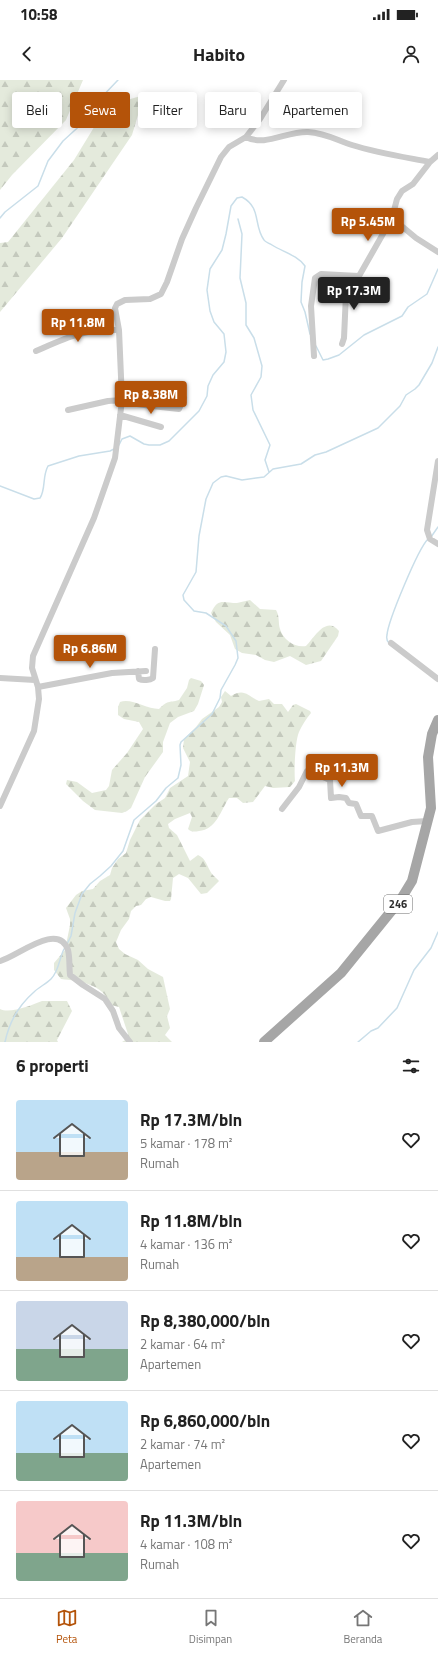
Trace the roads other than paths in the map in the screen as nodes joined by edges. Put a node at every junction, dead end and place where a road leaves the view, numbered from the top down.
1 (284, 80) edge
2 (246, 137) junction
3 (438, 155) edge
4 (430, 162) junction
5 (392, 218) junction
6 (438, 252) edge
7 (359, 276) junction
8 (119, 330) junction
9 (342, 344) dead end
10 (36, 351) dead end
11 (314, 356) dead end
12 (157, 389) dead end
13 (184, 398) dead end
14 (122, 401) junction
15 (152, 406) junction
16 (68, 410) dead end
17 (120, 415) junction
18 (161, 427) dead end
19 (438, 461) edge
20 (438, 544) edge
21 (391, 643) dead end
22 (155, 649) dead end
23 (138, 671) junction
24 (146, 671) dead end
25 (0, 678) edge
26 (438, 679) edge
27 (35, 680) junction
28 (38, 687) junction
29 (438, 720) edge
30 (0, 806) edge
31 (434, 808) edge
32 (282, 809) dead end
33 (427, 820) junction
34 (0, 961) edge
35 (130, 1042) edge
36 (264, 1042) edge

1 - 2 street
2 - 4 street
2 - 8 street
3 - 4 street
4 - 5 street
5 - 6 street
5 - 7 street
7 - 9 street
7 - 11 street
8 - 10 street
8 - 14 street
12 - 15 street
13 - 15 street
14 - 15 street
14 - 16 street
14 - 17 street
17 - 18 street
17 - 27 street
19 - 20 street
21 - 26 street
22 - 23 street
23 - 24 street
23 - 28 street
25 - 27 street
27 - 28 street
28 - 30 street
29 - 31 main road, 246
31 - 33 main road, 246
32 - 33 street
33 - 36 main road, 246
34 - 35 street

